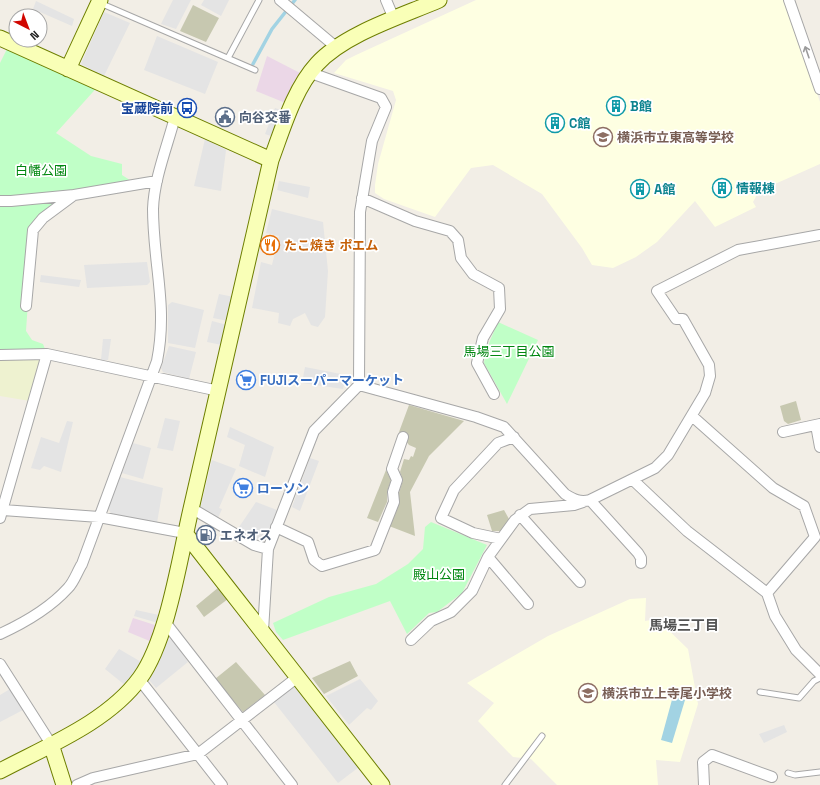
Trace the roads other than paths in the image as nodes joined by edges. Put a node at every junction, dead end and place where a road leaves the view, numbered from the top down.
1 (259, 0) edge
2 (280, 0) edge
3 (386, 0) edge
4 (439, 0) edge
5 (789, 0) edge
6 (97, 1) edge
7 (394, 19) junction
8 (0, 38) edge
9 (336, 47) junction
10 (228, 58) junction
11 (68, 69) junction
12 (255, 70) dead end
13 (311, 73) junction
14 (820, 89) edge
15 (175, 117) junction
16 (271, 160) junction
17 (158, 181) junction
18 (74, 195) junction
19 (362, 198) junction
20 (0, 201) edge
21 (820, 235) edge
22 (26, 306) dead end
23 (47, 354) junction
24 (0, 355) edge
25 (151, 377) junction
26 (359, 385) junction
27 (219, 391) junction
28 (494, 394) dead end
29 (692, 416) junction
30 (818, 425) edge
31 (783, 432) dead end
32 (403, 437) dead end
33 (514, 438) junction
34 (820, 447) edge
35 (633, 480) junction
36 (587, 501) junction
37 (191, 508) junction
38 (2, 514) edge
39 (520, 515) junction
40 (98, 517) junction
41 (276, 527) junction
42 (185, 532) junction
43 (501, 538) junction
44 (268, 549) junction
45 (488, 557) junction
46 (641, 563) dead end
47 (580, 582) dead end
48 (767, 593) junction
49 (528, 604) dead end
50 (165, 622) junction
51 (263, 632) junction
52 (0, 634) edge
53 (411, 640) dead end
54 (0, 664) edge
55 (820, 674) edge
56 (299, 676) junction
57 (820, 678) edge
58 (139, 679) junction
59 (760, 692) dead end
60 (242, 720) junction
61 (542, 736) dead end
62 (51, 744) junction
63 (198, 754) junction
64 (0, 771) edge
65 (820, 772) edge
66 (788, 773) dead end
67 (772, 777) dead end
68 (64, 785) edge
69 (77, 785) edge
70 (222, 785) edge
71 (292, 785) edge
72 (382, 785) edge
73 (505, 785) edge
74 (704, 785) edge

1 - 10 lane
2 - 9 street
3 - 7 street
4 - 7 street
14 -> 5 street
6 - 10 lane
6 - 11 street
7 - 9 street
8 - 11 street
9 - 13 street
10 - 12 lane
11 - 15 street
13 - 16 street
13 - 19 street
15 - 16 street
15 - 17 street
16 - 27 street
17 - 18 street
17 - 25 street
18 - 20 street
18 - 22 street
19 - 26 street
19 - 28 street
21 - 29 street
23 - 24 street
23 - 25 street
23 - 38 street
25 - 27 street
25 - 40 street
26 - 33 street
26 - 41 street
27 - 37 street
29 - 35 street
29 - 48 street
30 - 31 street
30 - 34 street
32 - 41 street
33 - 36 street
33 - 43 street
35 - 36 street
35 - 48 street
36 - 39 street
36 - 46 street
37 - 42 street
37 - 44 street
38 - 40 street
39 - 43 street
39 - 47 street
40 - 42 street
40 - 52 street
41 - 44 street
42 - 50 street
42 - 51 street
43 - 45 street
44 - 51 street
45 - 49 street
45 - 53 street
48 - 55 street
50 - 58 street
50 - 60 street
51 - 56 street
54 - 62 street
56 - 60 street
56 - 72 street
57 - 59 lane
58 - 62 street
58 - 63 street
60 - 63 street
60 - 71 street
61 - 73 lane
62 - 64 street
62 - 68 street
63 - 69 street
63 - 70 street
65 - 66 lane
67 - 74 street

